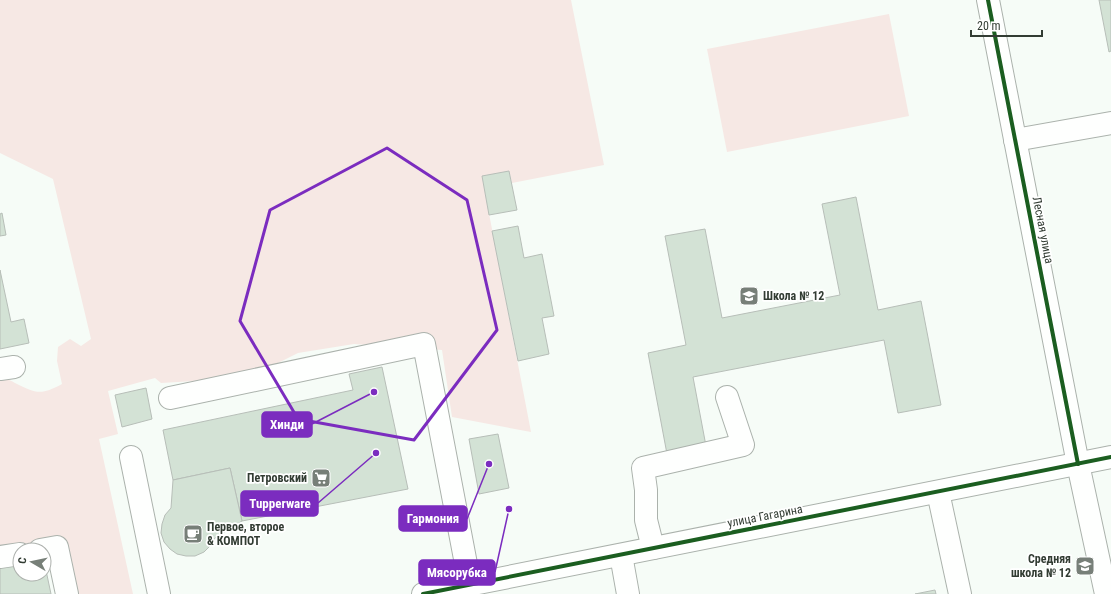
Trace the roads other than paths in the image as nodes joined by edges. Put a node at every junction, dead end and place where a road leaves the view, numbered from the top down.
1 (988, 0) edge
2 (1111, 123) edge
3 (1015, 140) junction
4 (727, 397) dead end
5 (170, 398) dead end
6 (131, 457) dead end
7 (1111, 457) edge
8 (1078, 464) junction
9 (938, 492) junction
10 (52, 548) edge
11 (653, 548) junction
12 (12, 555) edge
13 (621, 555) junction
14 (0, 557) edge
15 (470, 585) junction
16 (497, 587) edge
17 (67, 594) edge
18 (159, 594) edge
19 (424, 594) edge
20 (628, 594) edge
21 (960, 594) edge
22 (1106, 594) edge

1 - 3 street, Лесная улица
2 - 3 street
3 - 8 street, Лесная улица
4 - 11 street
5 - 15 street
6 - 18 street
7 - 8 street, улица Гагарина
8 - 9 street, улица Гагарина
8 - 22 street, Лесная улица
9 - 11 street, улица Гагарина
9 - 21 street
10 - 17 street
11 - 13 street, улица Гагарина
12 - 14 street
13 - 16 street, улица Гагарина
13 - 20 street
15 - 16 street, улица Гагарина
15 - 19 street, улица Гагарина

